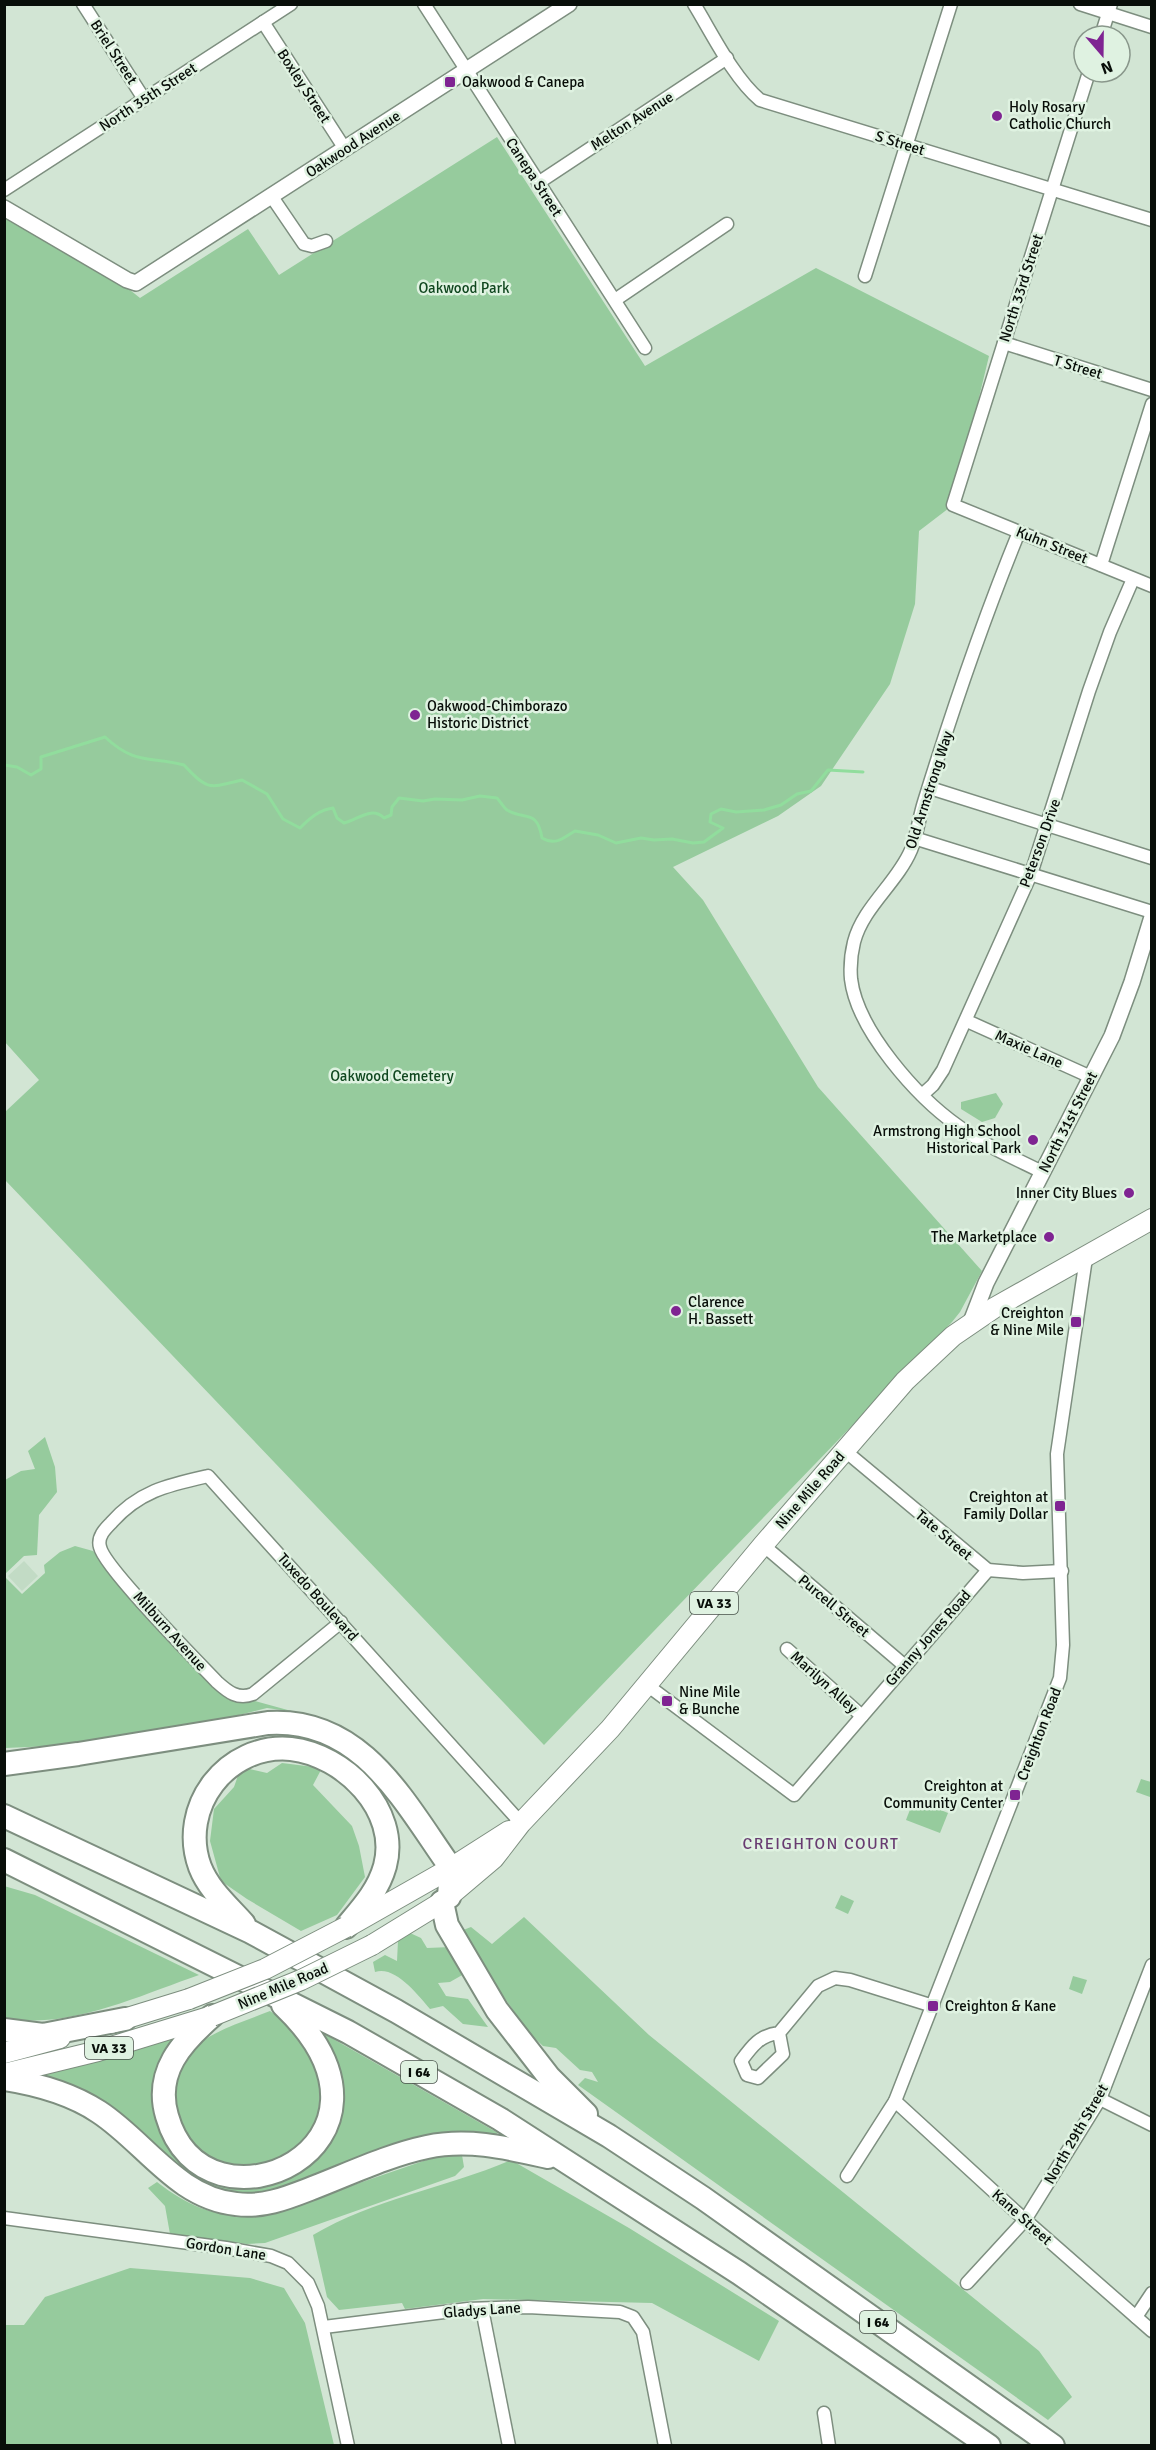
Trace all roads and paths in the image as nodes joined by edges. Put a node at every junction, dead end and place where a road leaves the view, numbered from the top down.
1 (83, 4) edge
2 (291, 4) edge
3 (424, 4) edge
4 (569, 4) edge
5 (694, 4) edge
6 (951, 4) edge
7 (1080, 4) edge
8 (1109, 9) edge
9 (263, 22) junction
10 (1105, 24) edge
11 (1152, 27) edge
12 (727, 58) junction
13 (466, 72) junction
14 (1085, 84) edge
15 (144, 99) junction
16 (906, 145) junction
17 (345, 149) junction
18 (537, 183) junction
19 (4, 190) edge
20 (1052, 190) junction
21 (272, 197) junction
22 (4, 208) edge
23 (1152, 220) edge
24 (727, 224) dead end
25 (326, 241) dead end
26 (865, 276) dead end
27 (615, 300) junction
28 (1004, 344) junction
29 (645, 348) dead end
30 (1152, 390) edge
31 (1152, 404) edge
32 (953, 505) joint
33 (1019, 532) junction
34 (1101, 565) junction
35 (1133, 579) junction
36 (1152, 586) edge
37 (930, 788) junction
38 (1048, 825) junction
39 (914, 838) junction
40 (1152, 858) edge
41 (1031, 874) junction
42 (1152, 912) edge
43 (1152, 917) edge
44 (967, 1021) junction
45 (1091, 1077) junction
46 (922, 1095) junction
47 (1042, 1172) junction
48 (1152, 1219) edge
49 (1086, 1257) junction
50 (971, 1322) junction
51 (844, 1450) junction
52 (763, 1545) junction
53 (100, 1550) joint
54 (988, 1570) junction
55 (1062, 1571) junction
56 (341, 1622) junction
57 (786, 1649) dead end
58 (904, 1666) junction
59 (647, 1685) junction
60 (865, 1711) junction
61 (4, 1764) edge
62 (4, 1816) edge
63 (521, 1823) junction
64 (4, 1860) edge
65 (452, 1868) junction
66 (4, 1875) edge
67 (43, 1880) junction
68 (446, 1899) junction
69 (346, 1927) junction
70 (251, 1932) junction
71 (1152, 1965) edge
72 (1148, 1986) edge
73 (271, 1994) junction
74 (933, 2006) junction
75 (213, 2016) junction
76 (125, 2019) junction
77 (4, 2030) edge
78 (779, 2033) dead end
79 (4, 2053) edge
80 (4, 2074) edge
81 (4, 2079) edge
82 (1100, 2099) junction
83 (895, 2101) junction
84 (1152, 2125) edge
85 (609, 2136) junction
86 (562, 2160) junction
87 (847, 2176) dead end
88 (4, 2218) edge
89 (1025, 2220) junction
90 (967, 2283) dead end
91 (1152, 2293) edge
92 (482, 2308) junction
93 (1136, 2318) junction
94 (324, 2327) junction
95 (1152, 2331) edge
96 (824, 2414) dead end
97 (348, 2445) edge
98 (509, 2445) edge
99 (664, 2445) edge
100 (829, 2445) edge
101 (990, 2445) edge
102 (1053, 2445) edge

1 - 15 street, Briel Street
2 - 9 street, North 35th Street
3 - 13 street, Canepa Street
4 - 13 street, Oakwood Avenue
5 - 12 street, S Street
6 - 16 street
7 - 8 street
8 - 10 street
8 - 11 street
9 - 15 street, North 35th Street
9 - 17 street, Boxley Street
12 - 16 street, S Street
12 - 18 street, Melton Avenue
13 - 17 street, Oakwood Avenue
13 - 18 street, Canepa Street
14 - 20 street, North 33rd Street
15 - 19 street, North 35th Street
16 - 20 street, S Street
16 - 26 street
17 - 21 street, Oakwood Avenue
18 - 27 street, Canepa Street
20 - 23 street, S Street
20 - 28 street, North 33rd Street
21 - 22 street, Oakwood Avenue
21 - 25 street
24 - 27 street
27 - 29 street, Canepa Street
28 - 30 street, T Street
28 - 32 street, North 33rd Street
31 - 34 street
32 - 33 street, Kuhn Street
33 - 34 street, Kuhn Street
33 - 37 street, Old Armstrong Way
34 - 35 street, Kuhn Street
35 - 36 street, Kuhn Street
35 - 38 street, Peterson Drive
37 - 38 street
37 - 39 street, Old Armstrong Way
38 - 40 street
38 - 41 street, Peterson Drive
39 - 41 street
39 - 46 street, Old Armstrong Way
41 - 42 street
41 - 44 street, Peterson Drive
43 - 45 street, North 31st Street
44 - 45 street, Maxie Lane
44 - 46 street, Peterson Drive
45 - 47 street, North 31st Street
46 - 47 street, Old Armstrong Way
47 - 50 street, North 31st Street
48 - 49 main road, Nine Mile Road / VA 33
49 - 50 main road, Nine Mile Road / VA 33
49 - 55 street, Creighton Road
50 - 51 main road, Nine Mile Road / VA 33
51 - 52 main road, Nine Mile Road / VA 33
51 - 54 street, Tate Street
52 - 58 street, Purcell Street
52 - 59 main road, Nine Mile Road / VA 33
53 - 56 street, Milburn Avenue
53 - 56 street, Tuxedo Boulevard
54 - 55 street, Tate Street
54 - 58 street, Granny Jones Road
55 - 74 street, Creighton Road
56 - 63 street, Tuxedo Boulevard
57 - 60 street, Marilyn Alley
58 - 60 street, Granny Jones Road
59 - 60 street, Granny Jones Road
59 - 63 main road, Nine Mile Road / VA 33
61 - 65 highway
62 - 70 highway, I 64
63 - 65 main road, Nine Mile Road / VA 33
63 - 68 main road, Nine Mile Road / VA 33
64 - 67 highway, I 64
65 - 68 highway
65 - 69 main road, Nine Mile Road / VA 33
66 - 67 highway
67 - 73 highway, I 64
68 - 75 main road, Nine Mile Road / VA 33, bridge
68 - 85 highway
69 - 70 highway
69 - 76 main road, Nine Mile Road / VA 33, bridge
70 - 85 highway, I 64
71 - 72 street, North 29th Street
72 - 82 street, North 29th Street
73 - 75 highway
73 - 86 highway, I 64
74 - 78 street
74 - 83 street, Creighton Road
75 - 80 main road, Nine Mile Road / VA 33
76 - 77 highway
76 - 79 main road, Nine Mile Road / VA 33
81 - 86 highway
82 - 84 street
82 - 89 street, North 29th Street
83 - 87 street, Creighton Road
83 - 89 street, Kane Street
85 - 102 highway, I 64
86 - 101 highway, I 64
88 - 94 street, Gordon Lane
89 - 90 street, North 29th Street
89 - 93 street, Kane Street
91 - 93 street
92 - 94 street, Gladys Lane
92 - 98 street
92 - 99 street, Gladys Lane
93 - 95 street, Kane Street
94 - 97 street, Gordon Lane
96 - 100 street

